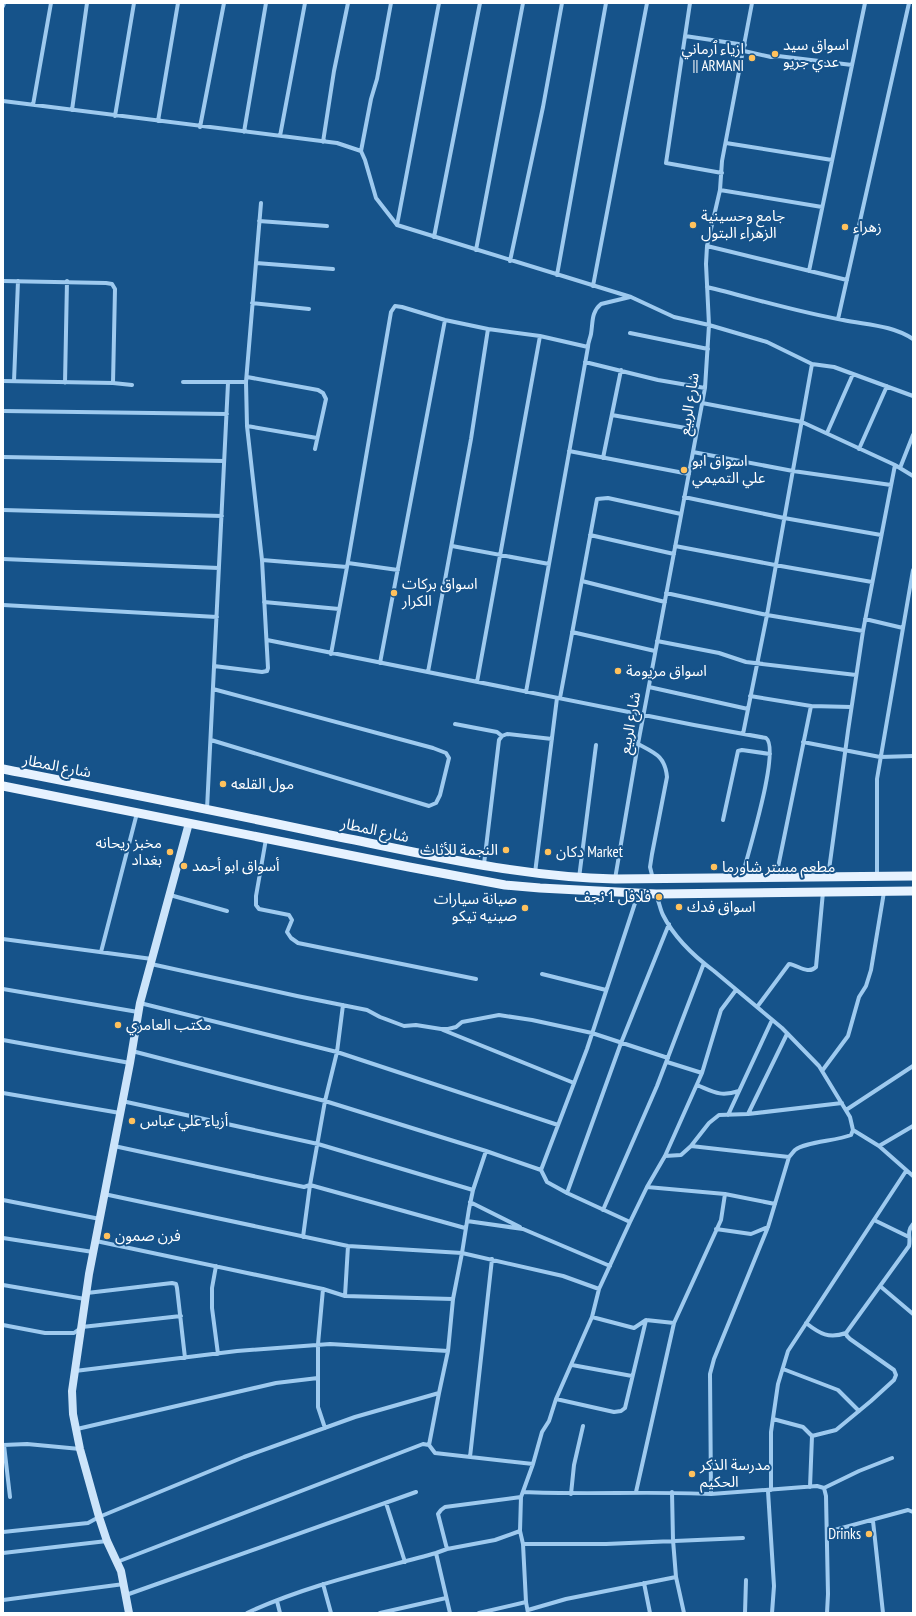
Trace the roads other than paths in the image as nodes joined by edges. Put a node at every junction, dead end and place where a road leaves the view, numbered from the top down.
1 (51, 3) edge
2 (87, 3) edge
3 (134, 3) edge
4 (178, 3) edge
5 (224, 3) edge
6 (266, 3) edge
7 (305, 3) edge
8 (348, 3) edge
9 (391, 3) edge
10 (439, 3) edge
11 (480, 3) edge
12 (523, 3) edge
13 (562, 3) edge
14 (606, 3) edge
15 (647, 3) edge
16 (690, 3) edge
17 (752, 3) edge
18 (865, 3) edge
19 (909, 3) edge
20 (685, 36) junction
21 (745, 45) junction
22 (744, 51) junction
23 (852, 65) junction
24 (3, 101) edge
25 (32, 105) junction
26 (72, 110) junction
27 (115, 116) junction
28 (158, 121) junction
29 (200, 127) junction
30 (244, 132) junction
31 (280, 136) junction
32 (322, 142) junction
33 (726, 143) junction
34 (361, 151) junction
35 (832, 160) junction
36 (722, 173) junction
37 (720, 190) junction
38 (261, 203) dead end
39 (822, 207) junction
40 (259, 221) junction
41 (397, 225) junction
42 (327, 226) dead end
43 (434, 237) junction
44 (707, 246) junction
45 (476, 250) junction
46 (510, 261) junction
47 (256, 263) junction
48 (333, 269) dead end
49 (808, 271) junction
50 (557, 275) junction
51 (847, 280) junction
52 (3, 281) edge
53 (18, 281) junction
54 (66, 282) junction
55 (593, 286) junction
56 (707, 287) junction
57 (631, 297) junction
58 (252, 304) junction
59 (309, 309) dead end
60 (838, 319) junction
61 (445, 320) junction
62 (709, 325) junction
63 (488, 328) junction
64 (630, 333) dead end
65 (540, 336) junction
66 (913, 339) edge
67 (588, 347) junction
68 (708, 349) junction
69 (585, 362) junction
70 (812, 364) junction
71 (621, 370) junction
72 (853, 374) junction
73 (247, 377) junction
74 (3, 381) edge
75 (14, 381) junction
76 (183, 382) dead end
77 (228, 382) junction
78 (246, 382) junction
79 (65, 383) junction
80 (113, 383) junction
81 (132, 385) dead end
82 (887, 386) junction
83 (705, 388) junction
84 (913, 396) edge
85 (702, 402) junction
86 (3, 410) edge
87 (226, 414) junction
88 (612, 415) junction
89 (802, 422) junction
90 (247, 426) junction
91 (697, 430) junction
92 (827, 434) junction
93 (913, 435) edge
94 (317, 438) junction
95 (859, 448) junction
96 (315, 449) dead end
97 (569, 451) junction
98 (693, 452) junction
99 (3, 458) edge
100 (603, 458) junction
101 (224, 461) junction
102 (895, 465) junction
103 (900, 468) junction
104 (793, 471) junction
105 (689, 474) junction
106 (913, 476) edge
107 (891, 485) junction
108 (684, 497) junction
109 (3, 510) edge
110 (681, 514) junction
111 (222, 516) junction
112 (784, 518) junction
113 (590, 535) junction
114 (881, 535) junction
115 (452, 546) junction
116 (675, 546) junction
117 (674, 554) junction
118 (502, 555) junction
119 (3, 559) edge
120 (262, 560) junction
121 (549, 564) junction
122 (348, 565) junction
123 (775, 566) junction
124 (219, 568) junction
125 (398, 570) junction
126 (913, 570) edge
127 (582, 581) junction
128 (872, 582) junction
129 (666, 593) junction
130 (264, 602) junction
131 (665, 602) junction
132 (3, 605) edge
133 (339, 609) junction
134 (767, 615) junction
135 (217, 617) junction
136 (865, 619) junction
137 (903, 628) junction
138 (863, 631) junction
139 (572, 632) junction
140 (266, 640) junction
141 (657, 641) junction
142 (656, 651) junction
143 (331, 654) junction
144 (380, 663) junction
145 (757, 663) junction
146 (214, 666) junction
147 (428, 672) junction
148 (856, 675) junction
149 (478, 682) junction
150 (649, 687) junction
151 (213, 689) junction
152 (526, 692) junction
153 (750, 696) junction
154 (558, 698) junction
155 (811, 706) junction
156 (851, 707) junction
157 (748, 709) junction
158 (644, 714) junction
159 (455, 724) dead end
160 (743, 734) junction
161 (502, 736) junction
162 (552, 739) junction
163 (211, 740) junction
164 (803, 742) junction
165 (638, 744) junction
166 (596, 745) dead end
167 (845, 751) junction
168 (770, 754) junction
169 (913, 756) edge
170 (880, 757) junction
171 (3, 769) edge
172 (3, 786) edge
173 (207, 809) junction
174 (137, 813) junction
175 (723, 820) dead end
176 (189, 823) junction
177 (266, 839) junction
178 (400, 849) junction
179 (428, 855) junction
180 (398, 865) junction
181 (484, 865) junction
182 (425, 870) junction
183 (535, 874) junction
184 (877, 876) junction
185 (913, 876) edge
186 (828, 877) junction
187 (579, 878) junction
188 (742, 878) junction
189 (772, 878) junction
190 (791, 878) junction
191 (615, 879) junction
192 (653, 879) junction
193 (884, 891) junction
194 (913, 891) edge
195 (767, 892) junction
196 (792, 892) junction
197 (823, 892) junction
198 (638, 894) junction
199 (656, 894) junction
200 (169, 895) junction
201 (227, 911) dead end
202 (669, 924) junction
203 (3, 939) edge
204 (101, 952) junction
205 (151, 961) junction
206 (704, 963) junction
207 (542, 974) dead end
208 (476, 979) dead end
209 (3, 989) edge
210 (606, 990) junction
211 (736, 990) junction
212 (343, 1005) junction
213 (139, 1007) junction
214 (757, 1007) junction
215 (772, 1020) junction
216 (441, 1029) junction
217 (592, 1033) junction
218 (787, 1034) junction
219 (3, 1040) edge
220 (621, 1043) junction
221 (132, 1051) junction
222 (337, 1052) junction
223 (667, 1060) junction
224 (130, 1063) junction
225 (913, 1066) edge
226 (822, 1071) junction
227 (702, 1073) junction
228 (574, 1083) junction
229 (697, 1085) junction
230 (739, 1091) junction
231 (3, 1093) edge
232 (122, 1101) junction
233 (325, 1101) junction
234 (842, 1103) junction
235 (846, 1110) junction
236 (120, 1113) junction
237 (748, 1114) junction
238 (728, 1115) junction
239 (558, 1125) junction
240 (913, 1126) edge
241 (853, 1130) junction
242 (318, 1144) junction
243 (113, 1146) junction
244 (691, 1146) junction
245 (879, 1146) junction
246 (486, 1151) junction
247 (665, 1156) junction
248 (789, 1157) junction
249 (541, 1170) junction
250 (906, 1171) junction
251 (913, 1176) edge
252 (310, 1185) junction
253 (647, 1187) junction
254 (473, 1190) junction
255 (567, 1193) junction
256 (104, 1194) junction
257 (725, 1194) junction
258 (3, 1200) edge
259 (470, 1202) junction
260 (775, 1204) junction
261 (603, 1210) junction
262 (100, 1219) junction
263 (874, 1220) junction
264 (467, 1221) junction
265 (630, 1222) junction
266 (913, 1224) edge
267 (768, 1227) junction
268 (466, 1228) junction
269 (524, 1228) junction
270 (716, 1229) junction
271 (303, 1237) junction
272 (909, 1237) junction
273 (3, 1238) edge
274 (96, 1240) junction
275 (348, 1246) junction
276 (93, 1252) junction
277 (462, 1253) junction
278 (492, 1259) junction
279 (216, 1266) junction
280 (610, 1266) junction
281 (3, 1285) edge
282 (880, 1286) junction
283 (323, 1289) junction
284 (599, 1289) junction
285 (86, 1296) junction
286 (345, 1296) junction
287 (453, 1299) junction
288 (913, 1314) edge
289 (180, 1316) junction
290 (592, 1317) junction
291 (646, 1320) junction
292 (674, 1323) junction
293 (806, 1323) junction
294 (3, 1325) edge
295 (82, 1326) junction
296 (846, 1333) junction
297 (318, 1344) junction
298 (448, 1351) junction
299 (218, 1354) junction
300 (185, 1358) junction
301 (572, 1365) junction
302 (783, 1369) junction
303 (75, 1371) junction
304 (632, 1376) junction
305 (318, 1378) junction
306 (439, 1393) junction
307 (556, 1399) junction
308 (859, 1411) junction
309 (773, 1419) junction
310 (582, 1426) dead end
311 (324, 1428) junction
312 (77, 1429) junction
313 (812, 1436) junction
314 (429, 1444) junction
315 (4, 1445) edge
316 (80, 1449) junction
317 (470, 1457) junction
318 (892, 1458) dead end
319 (533, 1464) junction
320 (810, 1487) junction
321 (824, 1488) junction
322 (770, 1490) junction
323 (416, 1492) dead end
324 (636, 1492) junction
325 (672, 1492) junction
326 (572, 1494) junction
327 (711, 1494) junction
328 (522, 1495) junction
329 (10, 1497) dead end
330 (386, 1503) junction
331 (913, 1512) edge
332 (99, 1517) junction
333 (873, 1520) junction
334 (520, 1531) junction
335 (3, 1532) edge
336 (827, 1532) junction
337 (743, 1538) dead end
338 (673, 1540) junction
339 (107, 1541) junction
340 (523, 1544) junction
341 (447, 1549) junction
342 (3, 1553) edge
343 (436, 1554) junction
344 (117, 1562) junction
345 (404, 1562) junction
346 (676, 1577) junction
347 (746, 1580) dead end
348 (644, 1583) junction
349 (124, 1584) junction
350 (323, 1584) junction
351 (126, 1595) junction
352 (446, 1598) junction
353 (3, 1600) edge
354 (277, 1601) junction
355 (526, 1602) junction
356 (404, 1608) junction
357 (528, 1611) edge
358 (129, 1613) edge
359 (247, 1613) edge
360 (280, 1613) edge
361 (331, 1613) edge
362 (380, 1613) edge
363 (405, 1613) edge
364 (450, 1613) edge
365 (479, 1613) edge
366 (648, 1613) edge
367 (684, 1613) edge
368 (745, 1613) edge
369 (772, 1613) edge
370 (827, 1613) edge
371 (883, 1613) edge

1 - 25 street
2 - 26 street
3 - 27 street
4 - 28 street
5 - 29 street
6 - 30 street
7 - 31 street
8 - 32 street
9 - 34 street
10 - 41 street
11 - 43 street
12 - 45 street
13 - 46 street
14 - 50 street
15 - 55 street
16 - 20 street
17 - 21 street, شارع الربيع
18 - 23 street
19 - 51 street
20 - 21 street
20 - 36 street
21 - 22 street, شارع الربيع
22 - 23 street
22 - 33 street, شارع الربيع
23 - 35 street
24 - 25 street
25 - 26 street
26 - 27 street
27 - 28 street
28 - 29 street
29 - 30 street
30 - 31 street
31 - 32 street
32 - 34 street
33 - 35 street
33 - 36 street, شارع الربيع
34 - 41 street
35 - 39 street
36 - 37 street, شارع الربيع
37 - 39 street
37 - 44 street, شارع الربيع
38 - 40 street
39 - 49 street
40 - 42 street
40 - 47 street
41 - 43 street
43 - 45 street
44 - 49 street
44 - 56 street, شارع الربيع
45 - 46 street
46 - 50 street
47 - 48 street
47 - 58 street
49 - 51 street
50 - 55 street
51 - 60 street
52 - 53 street
53 - 54 street
53 - 75 street
54 - 79 street
54 - 80 street
55 - 57 street
56 - 60 street
56 - 62 street, شارع الربيع
57 - 62 street
57 - 67 street
58 - 59 street
58 - 73 street
60 - 66 street
61 - 63 street
61 - 122 street
61 - 125 street
62 - 68 street, شارع الربيع
62 - 70 street
63 - 65 street
63 - 115 street
64 - 68 street
65 - 67 street
65 - 118 street
67 - 69 street
68 - 83 street, شارع الربيع
69 - 71 street
69 - 97 street
70 - 72 street
70 - 89 street
71 - 83 street
71 - 88 street
72 - 82 street
72 - 92 street
73 - 78 street
73 - 94 street
74 - 75 street
75 - 79 street
76 - 77 street
77 - 78 street
77 - 87 street
78 - 90 street
79 - 80 street
80 - 81 street
82 - 84 street
82 - 95 street
83 - 85 street, شارع الربيع
85 - 89 street
85 - 91 street, شارع الربيع
86 - 87 street
87 - 101 street
88 - 91 street
88 - 100 street
89 - 92 street
89 - 104 street
90 - 94 street
90 - 120 street
91 - 98 street, شارع الربيع
92 - 95 street
93 - 103 street
94 - 96 street
95 - 102 street
97 - 100 street
97 - 121 street
98 - 104 street
98 - 105 street, شارع الربيع
99 - 101 street
100 - 105 street
101 - 111 street
102 - 103 street
102 - 107 street
103 - 106 street
104 - 107 street
104 - 112 street
105 - 108 street, شارع الربيع
107 - 114 street
108 - 110 street, شارع الربيع
108 - 112 street
109 - 111 street
110 - 113 street
110 - 116 street, شارع الربيع
111 - 124 street
112 - 114 street
112 - 123 street
113 - 117 street
113 - 127 street
114 - 128 street
115 - 118 street
115 - 147 street
116 - 117 street, شارع الربيع
116 - 123 street
117 - 129 street, شارع الربيع
118 - 121 street
118 - 149 street
119 - 124 street
120 - 122 street
120 - 130 street
121 - 152 street
122 - 125 street
122 - 133 street
123 - 128 street
123 - 134 street
124 - 135 street
125 - 144 street
126 - 137 street
127 - 131 street
127 - 139 street
128 - 136 street
129 - 131 street, شارع الربيع
129 - 134 street
130 - 133 street
130 - 140 street
131 - 141 street, شارع الربيع
132 - 135 street
133 - 143 street
134 - 138 street
134 - 145 street
135 - 146 street
136 - 137 street
136 - 138 street
137 - 170 street
138 - 148 street
139 - 142 street
139 - 154 street
140 - 143 street
140 - 146 street
141 - 142 street, شارع الربيع
141 - 145 street
142 - 150 street, شارع الربيع
143 - 144 street
144 - 147 street
145 - 148 street
145 - 153 street
146 - 151 street
147 - 149 street
148 - 156 street
149 - 152 street
150 - 157 street
150 - 158 street, شارع الربيع
151 - 163 street
151 - 163 street
152 - 154 street
153 - 155 street
153 - 157 street
154 - 158 street
154 - 162 street
155 - 156 street
155 - 164 street
156 - 167 street
157 - 160 street
158 - 160 street
158 - 165 street, شارع الربيع
159 - 161 street
160 - 168 street
161 - 162 street
161 - 181 street
162 - 183 street
163 - 173 street
164 - 167 street
164 - 189 street
165 - 191 street, شارع الربيع
165 - 192 street
166 - 187 street
167 - 170 street
167 - 186 street
168 - 175 street
168 - 188 street
169 - 170 street
170 - 184 street
171 - 173 main road, شارع المطار
172 - 174 main road, شارع المطار
173 - 178 main road, شارع المطار
174 - 176 main road, شارع المطار
174 - 204 street
176 - 177 main road, شارع المطار
176 - 200 street
177 - 180 main road, شارع المطار
177 - 208 street
178 - 179 main road, شارع المطار
178 - 180 main road
179 - 181 main road, شارع المطار
179 - 182 main road
180 - 182 main road, شارع المطار
181 - 183 main road, شارع المطار
182 - 198 main road, شارع المطار
183 - 187 main road, شارع المطار
184 - 185 main road, شارع المطار
184 - 186 main road, شارع المطار
186 - 190 main road, شارع المطار
187 - 191 main road, شارع المطار
188 - 189 main road, شارع المطار
188 - 192 main road, شارع المطار
189 - 190 main road, شارع المطار
189 - 195 main road
190 - 196 main road
191 - 192 main road, شارع المطار
193 - 194 main road, شارع المطار
193 - 197 main road, شارع المطار
193 - 226 street
195 - 196 main road, شارع المطار
195 - 199 main road, شارع المطار
196 - 197 main road, شارع المطار
197 - 214 street
198 - 199 main road, شارع المطار
198 - 210 street
199 - 202 street
200 - 201 street
200 - 205 street
202 - 206 street
202 - 220 street
203 - 204 street
204 - 205 street
205 - 212 street
205 - 213 street
206 - 211 street
206 - 223 street
207 - 210 street
209 - 213 street
210 - 217 street
211 - 214 street
211 - 227 street
212 - 216 street
212 - 222 street
213 - 221 street
213 - 222 street
214 - 215 street
215 - 218 street
215 - 230 street
216 - 217 street
216 - 228 street
217 - 220 street
217 - 228 street
218 - 226 street
218 - 237 street
219 - 224 street
220 - 223 street
220 - 255 street
221 - 224 street
221 - 233 street
222 - 233 street
222 - 239 street
223 - 227 street
223 - 261 street
224 - 232 street
225 - 235 street
226 - 234 street
227 - 229 street
228 - 239 street
229 - 230 street
229 - 247 street
230 - 238 street
231 - 236 street
232 - 236 street
232 - 242 street
233 - 242 street
233 - 246 street
234 - 235 street
234 - 237 street
235 - 241 street
236 - 243 street
237 - 238 street
238 - 244 street
239 - 249 street
240 - 245 street
241 - 245 street
241 - 248 street
242 - 252 street
242 - 254 street
243 - 252 street
243 - 256 street
244 - 247 street
244 - 248 street
245 - 250 street
246 - 249 street
246 - 254 street
247 - 253 street
248 - 260 street
249 - 255 street
250 - 251 street
250 - 263 street
252 - 268 street
252 - 271 street
253 - 257 street
253 - 265 street
254 - 259 street
255 - 261 street
256 - 262 street
256 - 271 street
257 - 260 street
257 - 270 street
258 - 262 street
259 - 264 street
259 - 269 street
260 - 267 street
261 - 265 street
262 - 274 street
263 - 272 street
263 - 293 street
264 - 268 street
264 - 269 street
265 - 280 street
266 - 272 street
267 - 270 street
267 - 327 street
268 - 277 street
269 - 280 street
270 - 292 street
271 - 275 street
272 - 282 street
273 - 276 street
274 - 276 street
274 - 279 street
275 - 277 street
275 - 286 street
276 - 285 street
277 - 278 street
277 - 287 street
278 - 284 street
278 - 317 street
279 - 283 street
279 - 299 street
280 - 284 street
281 - 285 street
282 - 288 street
282 - 296 street
283 - 286 street
283 - 297 street
284 - 290 street
285 - 289 street
285 - 295 street
286 - 287 street
287 - 298 street
289 - 295 street
289 - 300 street
290 - 291 street
290 - 301 street
291 - 292 street
291 - 304 street
292 - 324 street
293 - 296 street
293 - 302 street
294 - 295 street
295 - 303 street
296 - 308 street
297 - 298 street
297 - 299 street
297 - 305 street
298 - 306 street
299 - 300 street
300 - 303 street
301 - 304 street
301 - 307 street
302 - 308 street
302 - 309 street
303 - 312 street
304 - 307 street
305 - 311 street
305 - 312 street
306 - 311 street
306 - 314 street
307 - 319 street
308 - 313 street
309 - 313 street
309 - 322 street
310 - 326 street
311 - 332 street
312 - 316 street
313 - 320 street
314 - 317 street
314 - 344 street
315 - 316 street
315 - 329 street
316 - 332 street
317 - 319 street
318 - 321 street
319 - 328 street
320 - 321 street
320 - 322 street
321 - 336 street
322 - 327 street
322 - 369 street
323 - 330 street
324 - 325 street
324 - 326 street
325 - 327 street
325 - 338 street
326 - 328 street
328 - 334 street
328 - 341 street
330 - 345 street
330 - 351 street
331 - 333 street
332 - 335 street
332 - 339 street
333 - 336 street
333 - 371 street
334 - 340 street
334 - 341 street
336 - 370 street
337 - 338 street
338 - 340 street
338 - 346 street
339 - 342 street
339 - 344 street
340 - 355 street
341 - 343 street
343 - 345 street
343 - 352 street
344 - 349 street
345 - 350 street
346 - 348 street
346 - 367 street
347 - 368 street
348 - 357 street
348 - 366 street
349 - 351 street
349 - 353 street
350 - 354 street
350 - 361 street
351 - 358 street
352 - 356 street
352 - 364 street
354 - 359 street
354 - 360 street
355 - 357 street
355 - 365 street
356 - 362 street
356 - 363 street

